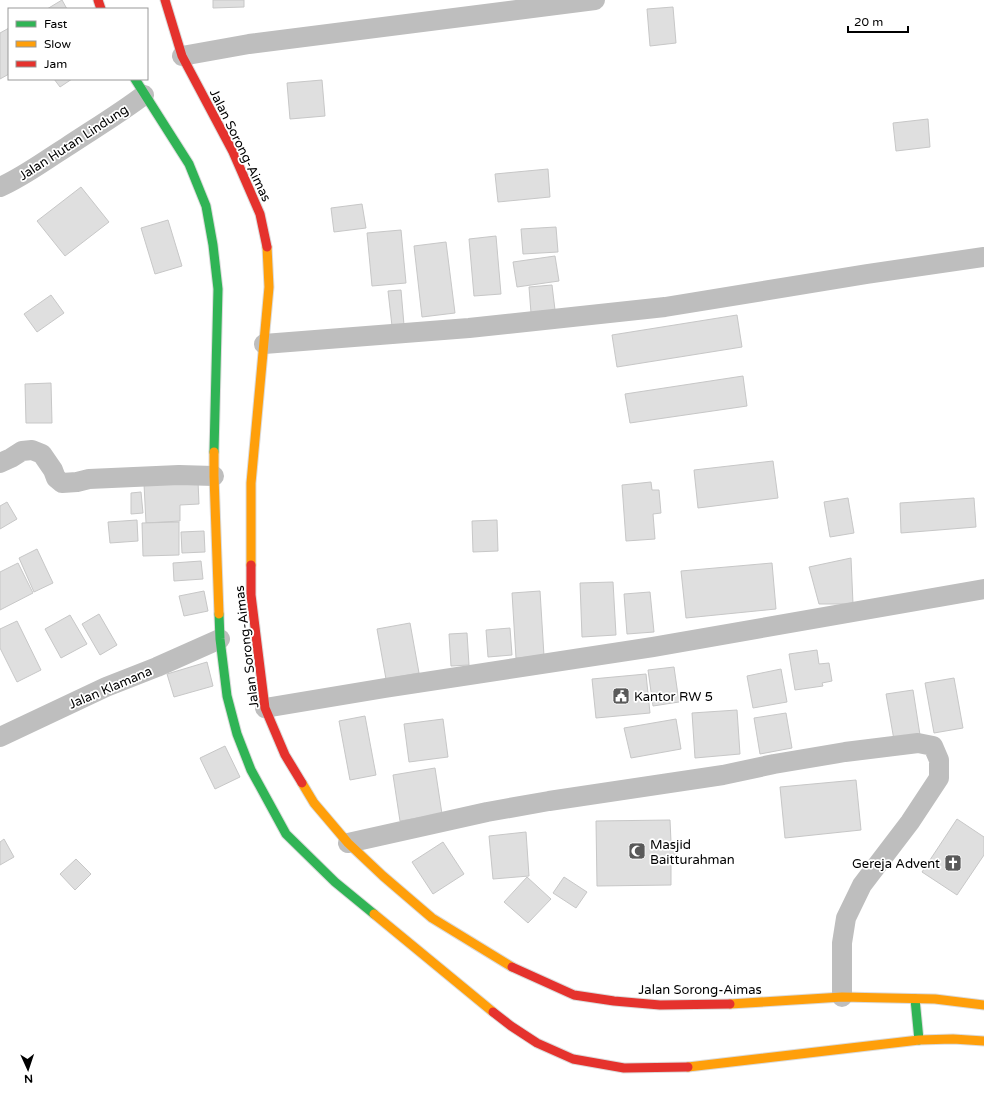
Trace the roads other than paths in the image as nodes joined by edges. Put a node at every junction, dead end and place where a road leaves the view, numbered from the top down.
1 (165, 0) edge
2 (595, 0) edge
3 (182, 56) junction
4 (140, 87) edge
5 (0, 187) edge
6 (984, 257) edge
7 (264, 344) junction
8 (0, 463) edge
9 (214, 476) junction
10 (984, 589) edge
11 (220, 638) junction
12 (265, 708) junction
13 (0, 737) edge
14 (348, 843) junction
15 (842, 997) junction
16 (915, 999) junction
17 (984, 1005) edge
18 (919, 1040) junction
19 (984, 1042) edge

1 - 3 highway, Jalan Sorong-Aimas
2 - 3 street
3 - 7 highway, Jalan Sorong-Aimas
4 - 5 street, Jalan Hutan Lindung
4 - 9 highway, Jalan Sorong-Aimas
6 - 7 street
7 - 12 highway, Jalan Sorong-Aimas
8 - 9 street
9 - 11 highway, Jalan Sorong-Aimas
10 - 12 street
11 - 13 street, Jalan Klamana
11 - 18 highway, Jalan Sorong-Aimas
12 - 14 highway, Jalan Sorong-Aimas
14 - 15 highway, Jalan Sorong-Aimas
14 - 15 street
15 - 16 highway, Jalan Sorong-Aimas
16 - 17 highway, Jalan Sorong-Aimas
16 - 18 highway
18 - 19 highway, Jalan Sorong-Aimas

